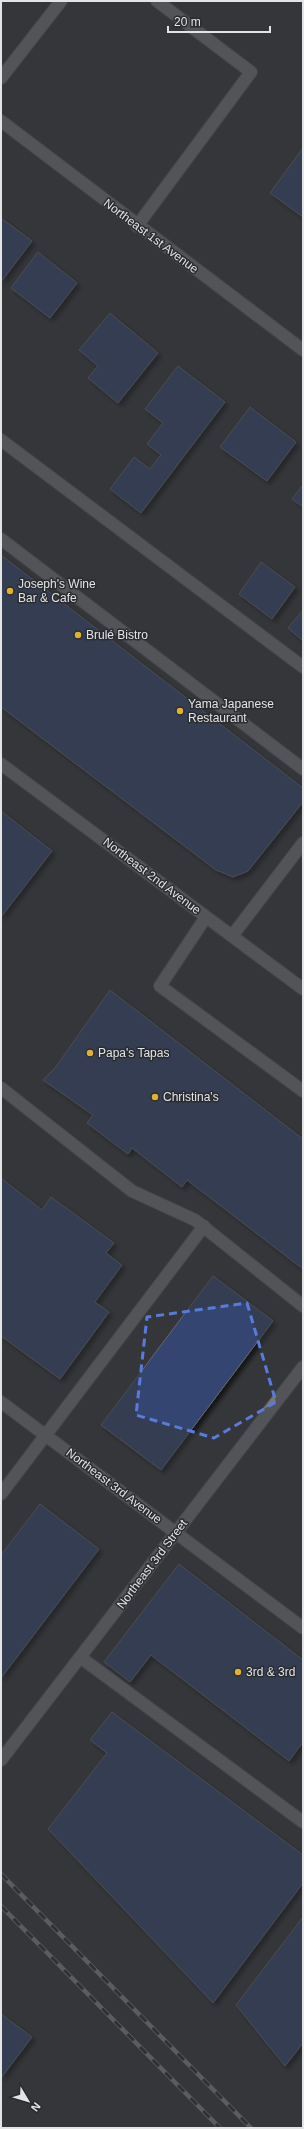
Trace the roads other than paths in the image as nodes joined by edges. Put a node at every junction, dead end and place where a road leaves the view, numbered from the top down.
1 (61, 1) edge
2 (157, 1) edge
3 (1, 78) edge
4 (1, 121) edge
5 (137, 226) junction
6 (303, 350) edge
7 (1, 440) edge
8 (1, 539) edge
9 (303, 667) edge
10 (1, 764) edge
11 (303, 769) edge
12 (303, 843) edge
13 (206, 917) junction
14 (232, 936) junction
15 (303, 989) edge
16 (1, 1088) edge
17 (303, 1091) edge
18 (204, 1226) junction
19 (303, 1306) edge
20 (303, 1367) edge
21 (1, 1402) edge
22 (45, 1435) junction
23 (1, 1494) edge
24 (176, 1533) junction
25 (303, 1628) edge
26 (80, 1657) junction
27 (1, 1760) edge
28 (303, 1822) edge

1 - 3 street
2 - 5 street
4 - 5 street, Northeast 1st Avenue
5 - 6 street, Northeast 1st Avenue
7 - 9 street
8 - 11 street
10 - 13 street, Northeast 2nd Avenue
12 - 14 street
13 - 14 street, Northeast 2nd Avenue
13 - 17 street
14 - 15 street, Northeast 2nd Avenue
16 - 18 street
18 - 19 street
18 - 22 street
20 - 24 street, Northeast 3rd Street
21 - 22 street, Northeast 3rd Avenue
22 - 23 street
22 - 24 street, Northeast 3rd Avenue
24 - 25 street, Northeast 3rd Avenue
24 - 26 street, Northeast 3rd Street
26 - 27 street, Northeast 3rd Street
26 - 28 street

